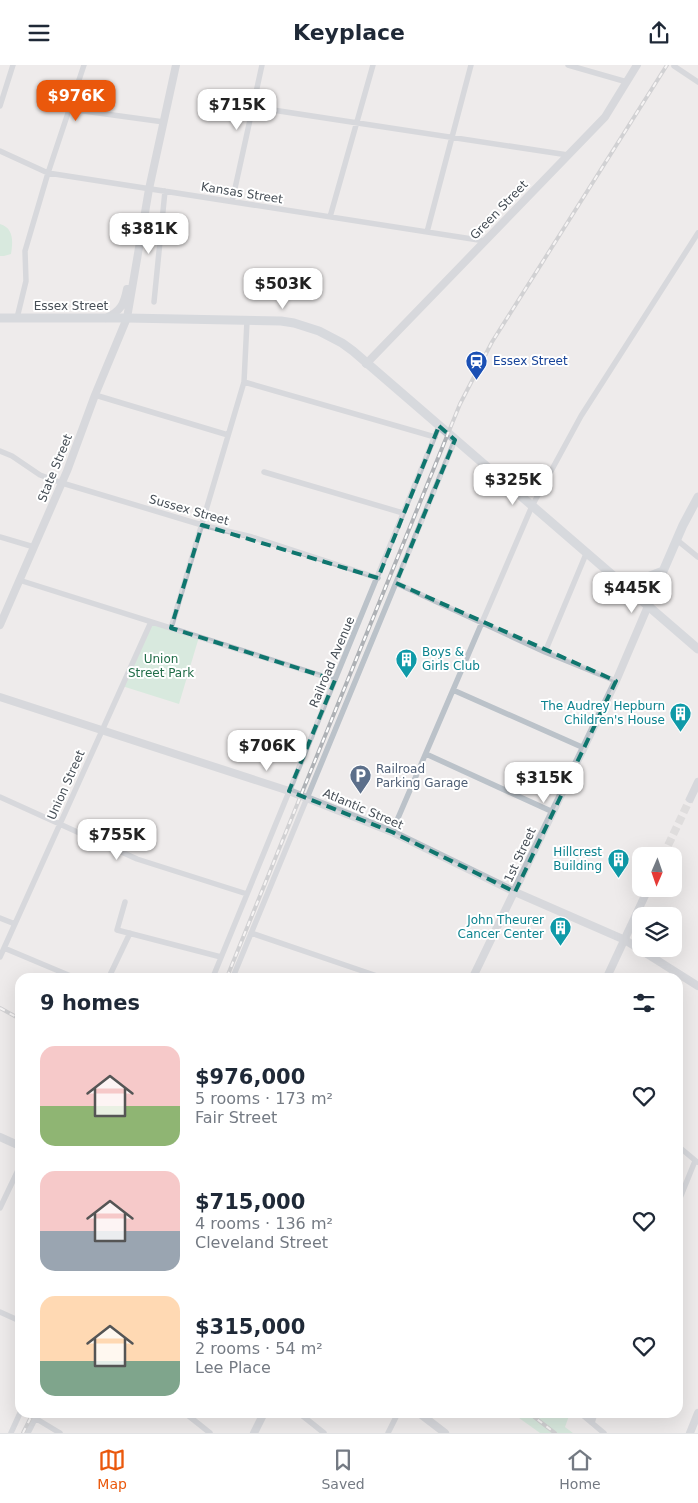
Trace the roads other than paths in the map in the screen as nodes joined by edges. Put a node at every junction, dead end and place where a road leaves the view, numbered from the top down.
1 (13, 65) edge
2 (84, 65) edge
3 (176, 65) edge
4 (262, 65) edge
5 (372, 65) edge
6 (471, 65) edge
7 (568, 65) edge
8 (637, 65) edge
9 (674, 66) edge
10 (627, 82) junction
11 (698, 82) edge
12 (0, 106) edge
13 (253, 107) junction
14 (69, 109) junction
15 (164, 122) junction
16 (356, 123) junction
17 (452, 138) junction
18 (0, 151) edge
19 (568, 155) junction
20 (48, 173) junction
21 (149, 189) junction
22 (165, 191) junction
23 (232, 202) junction
24 (330, 217) junction
25 (427, 232) junction
26 (698, 233) edge
27 (484, 241) junction
28 (134, 279) junction
29 (154, 302) dead end
30 (0, 317) edge
31 (17, 318) junction
32 (105, 318) junction
33 (127, 318) junction
34 (247, 321) junction
35 (366, 364) junction
36 (244, 382) junction
37 (95, 395) junction
38 (439, 427) junction
39 (228, 435) junction
40 (435, 437) junction
41 (455, 440) junction
42 (0, 451) edge
43 (264, 472) dead end
44 (62, 483) junction
45 (698, 497) edge
46 (532, 506) junction
47 (403, 513) junction
48 (202, 525) junction
49 (0, 537) edge
50 (677, 540) junction
51 (34, 547) junction
52 (586, 553) junction
53 (698, 557) edge
54 (663, 571) junction
55 (378, 578) junction
56 (615, 578) junction
57 (19, 580) junction
58 (396, 583) junction
59 (648, 606) junction
60 (151, 622) junction
61 (482, 623) junction
62 (0, 625) edge
63 (171, 628) junction
64 (698, 649) edge
65 (546, 652) junction
66 (335, 680) junction
67 (616, 681) junction
68 (453, 690) junction
69 (0, 697) edge
70 (102, 731) junction
71 (584, 748) junction
72 (426, 754) junction
73 (698, 782) edge
74 (290, 791) junction
75 (0, 797) edge
76 (308, 798) junction
77 (690, 799) tunnel mouth
78 (553, 812) junction
79 (60, 824) junction
80 (392, 832) junction
81 (515, 891) junction
82 (247, 894) junction
83 (644, 897) edge
84 (125, 902) dead end
85 (0, 918) edge
86 (15, 924) junction
87 (130, 933) junction
88 (251, 933) junction
89 (625, 940) junction
90 (4, 948) junction
91 (0, 957) edge
92 (221, 957) junction
93 (63, 973) edge
94 (111, 973) edge
95 (215, 973) edge
96 (234, 973) edge
97 (368, 973) edge
98 (476, 973) edge
99 (609, 973) edge
100 (677, 973) edge
101 (683, 977) edge
102 (698, 986) edge
103 (0, 1137) edge
104 (15, 1144) edge
105 (683, 1150) edge
106 (697, 1162) edge
107 (15, 1176) edge
108 (683, 1192) edge
109 (0, 1208) edge
110 (0, 1312) edge
111 (15, 1319) edge
112 (698, 1413) edge
113 (18, 1418) edge
114 (36, 1418) edge
115 (41, 1418) edge
116 (191, 1418) edge
117 (262, 1418) edge
118 (305, 1418) edge
119 (396, 1418) edge
120 (426, 1418) edge
121 (586, 1418) edge
122 (594, 1418) edge
123 (592, 1423) junction
124 (11, 1433) edge
125 (28, 1433) edge
126 (60, 1433) edge
127 (210, 1433) edge
128 (254, 1433) edge
129 (324, 1433) edge
130 (388, 1433) edge
131 (445, 1433) edge
132 (604, 1433) edge
133 (690, 1433) edge

1 - 12 street
2 - 14 street
3 - 15 street, State Street
4 - 13 street
5 - 16 street
6 - 17 street
7 - 10 street
8 - 10 street, Green Street
9 - 11 street
10 - 19 street, Green Street
13 - 16 street
13 - 23 street
14 - 15 street
14 - 20 street
15 - 21 street, State Street
16 - 17 street
16 - 24 street
17 - 19 street
17 - 25 street
18 - 20 street, Kansas Street
19 - 27 street, Green Street
20 - 21 street, Kansas Street
20 - 31 street
21 - 22 street, Kansas Street
21 - 28 street, State Street
22 - 23 street, Kansas Street
22 - 29 street
23 - 24 street, Kansas Street
24 - 25 street, Kansas Street
25 - 27 street, Kansas Street
26 - 46 street
27 - 35 street, Green Street
28 - 32 street
28 - 33 street, State Street
30 - 31 main road, Essex Street
31 - 32 main road, Essex Street
32 - 33 main road, Essex Street
33 - 34 main road, Essex Street
33 - 37 street, State Street
34 - 35 main road, Essex Street
34 - 36 street
35 - 38 main road, Essex Street
36 - 39 street
36 - 40 street
37 - 39 street
37 - 44 street, State Street
38 - 40 street, Railroad Avenue
38 - 41 main road, Essex Street
39 - 48 street
40 - 47 street, Railroad Avenue
41 - 46 main road, Essex Street
41 - 58 street
42 - 44 street, Sussex Street
43 - 47 street
44 - 48 street, Sussex Street
44 - 51 street, State Street
45 - 50 main road
46 - 52 main road, Essex Street
46 - 61 street
47 - 55 street, Railroad Avenue
48 - 55 street, Sussex Street
48 - 63 street
49 - 51 street
50 - 53 street
50 - 54 main road
51 - 57 street, State Street
52 - 56 main road, Essex Street
52 - 65 street
54 - 56 main road
54 - 59 main road
55 - 66 street, Railroad Avenue
56 - 59 main road, Essex Street
57 - 60 street
57 - 62 street, State Street
58 - 61 street
58 - 76 street
59 - 64 main road, Essex Street
59 - 67 street, 1st Street
60 - 63 street
60 - 70 street, Union Street
61 - 65 street
61 - 68 street
63 - 66 street
65 - 67 street
66 - 74 street, Railroad Avenue
67 - 71 street, 1st Street
68 - 71 street
68 - 72 street
69 - 70 street, Atlantic Street
70 - 74 street, Atlantic Street
70 - 79 street, Union Street
71 - 78 street, 1st Street
72 - 78 street
72 - 80 street
73 - 77 street
74 - 76 street, Atlantic Street
74 - 82 street, Railroad Avenue
75 - 79 street
76 - 80 street, Atlantic Street
76 - 88 street
78 - 81 street, 1st Street
79 - 82 street
79 - 86 street, Union Street
80 - 81 street, Atlantic Street
81 - 89 street, Atlantic Street
81 - 98 street, 1st Street
82 - 92 street, Railroad Avenue
83 - 89 street
84 - 87 street
85 - 86 street
86 - 90 street, Union Street
87 - 92 street
87 - 94 street
88 - 96 street
88 - 97 street
89 - 99 street
89 - 100 street, Atlantic Street
90 - 91 street, Union Street
90 - 93 street
92 - 95 street, Railroad Avenue
101 - 102 street, Atlantic Street
103 - 104 street
105 - 106 street
106 - 108 street
107 - 109 street
110 - 111 street
112 - 133 street
113 - 124 street
114 - 125 street
115 - 126 street
116 - 127 street
117 - 128 street
118 - 129 street
119 - 130 street
120 - 131 street
121 - 123 street
122 - 123 street
123 - 132 street

